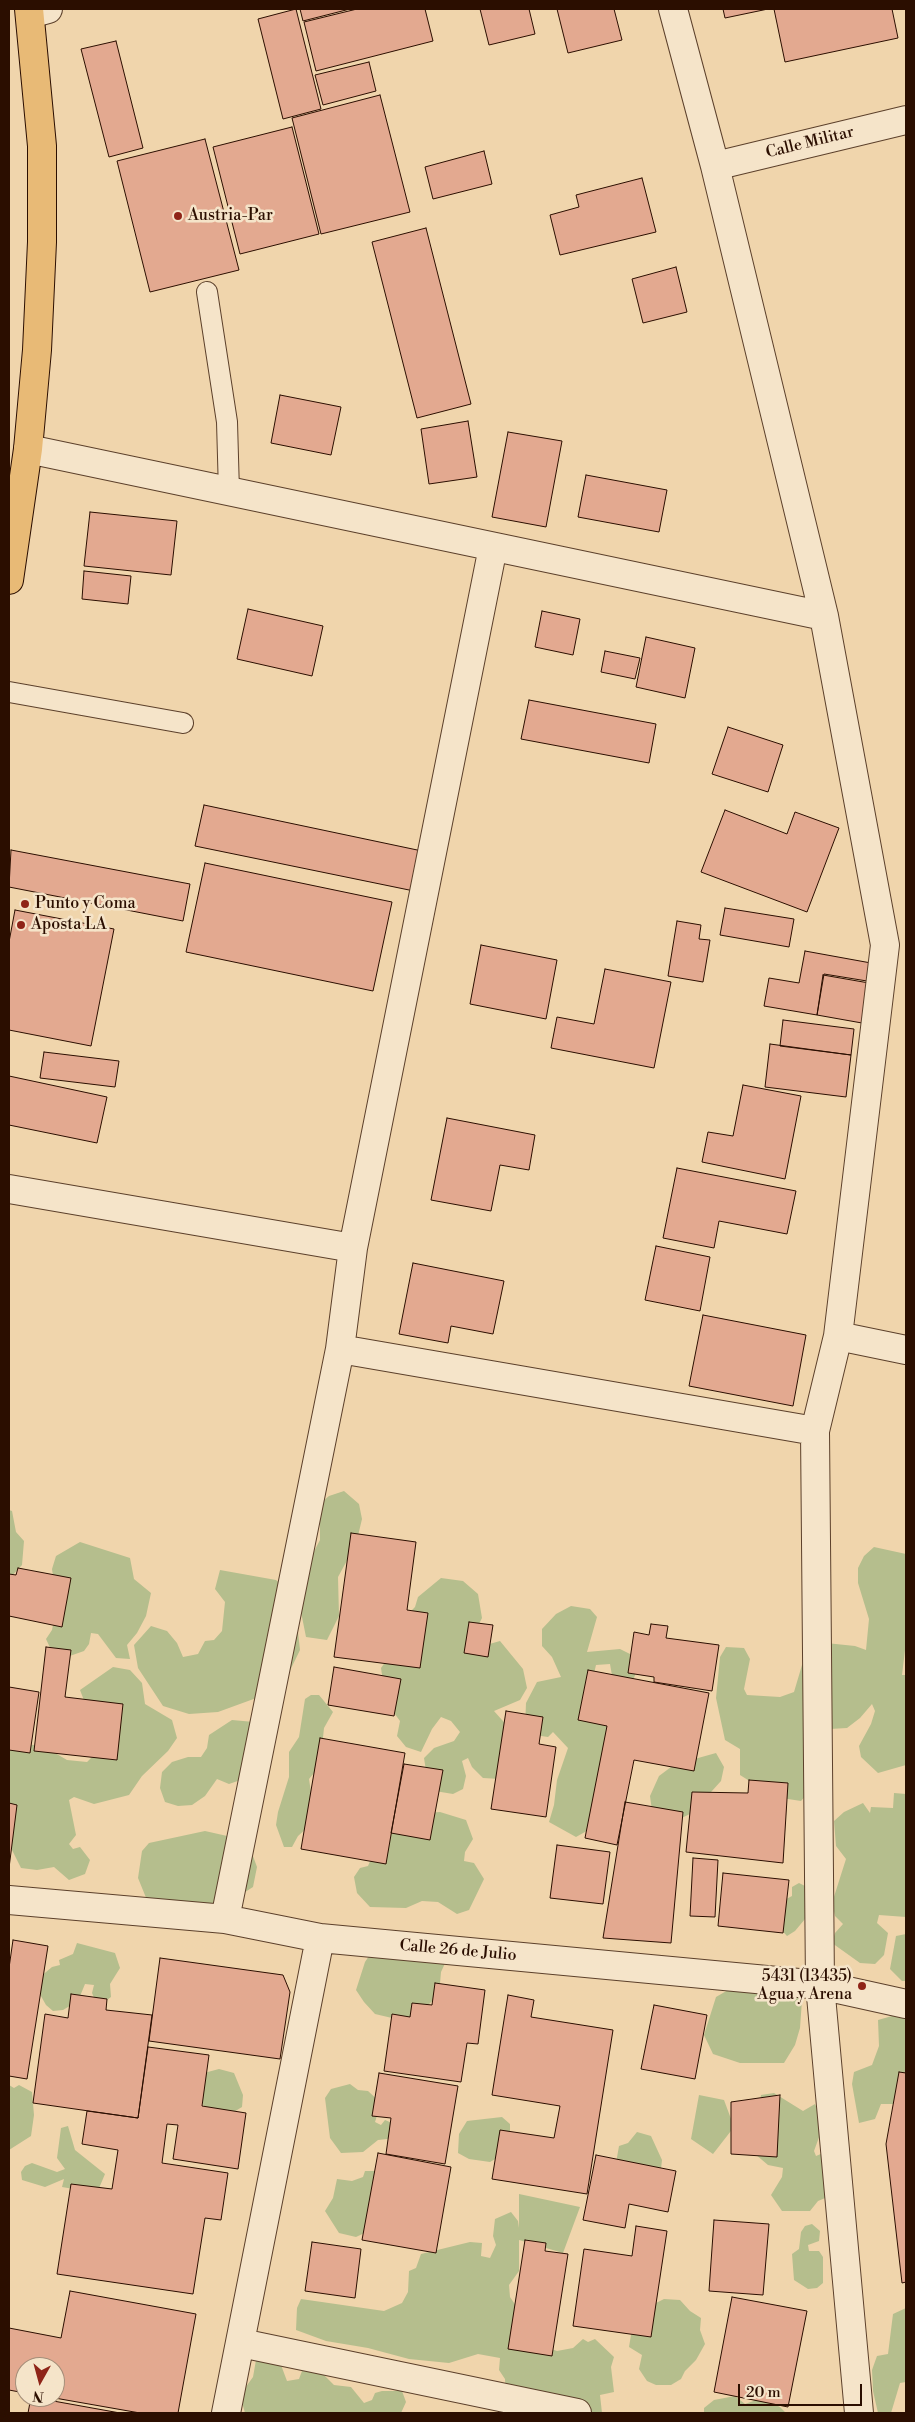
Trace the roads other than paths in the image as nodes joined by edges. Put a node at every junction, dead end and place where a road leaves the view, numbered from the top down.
1 (673, 9) edge
2 (36, 10) edge
3 (906, 120) edge
4 (715, 166) junction
5 (207, 292) dead end
6 (28, 449) junction
7 (229, 492) junction
8 (493, 547) junction
9 (9, 580) edge
10 (824, 616) junction
11 (9, 692) edge
12 (183, 724) dead end
13 (896, 944) edge
14 (9, 1189) edge
15 (353, 1248) junction
16 (838, 1336) junction
17 (340, 1349) junction
18 (906, 1350) edge
19 (815, 1431) junction
20 (9, 1900) edge
21 (225, 1919) junction
22 (320, 1938) junction
23 (820, 1985) junction
24 (906, 2004) edge
25 (241, 2342) junction
26 (226, 2413) edge
27 (577, 2413) edge
28 (859, 2413) edge

1 - 4 street
2 - 6 main road
3 - 4 street, Calle Militar
4 - 10 street
5 - 7 lane
6 - 7 street
6 - 9 main road
7 - 8 street
8 - 10 street
8 - 15 street
10 - 13 street
11 - 12 lane
13 - 16 street
14 - 15 street
15 - 17 street
16 - 18 street
16 - 19 street
17 - 19 street
17 - 21 street
19 - 23 street
20 - 21 street, Calle 26 de Julio
21 - 22 street, Calle 26 de Julio
22 - 23 street, Calle 26 de Julio
22 - 25 street
23 - 24 street, Calle 26 de Julio
23 - 28 street
25 - 26 street
25 - 27 street

